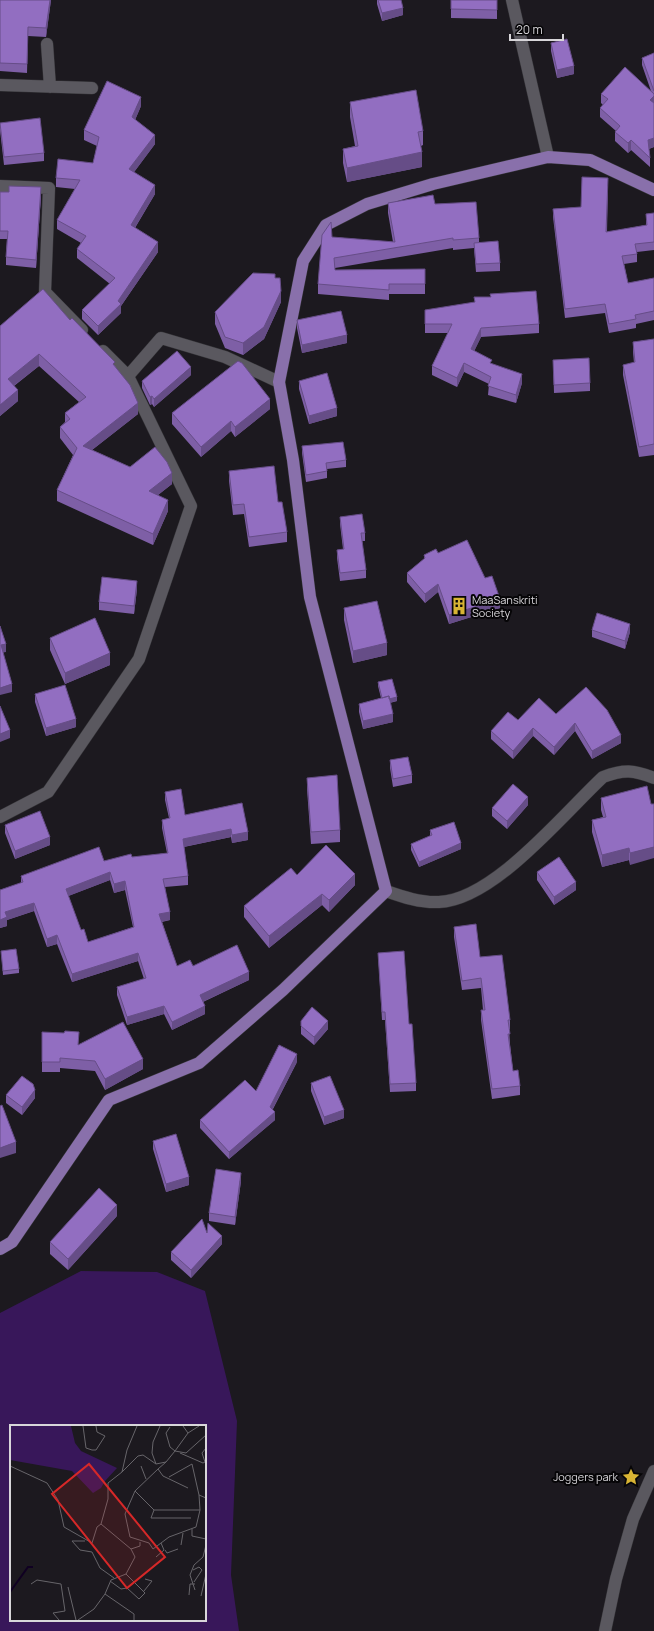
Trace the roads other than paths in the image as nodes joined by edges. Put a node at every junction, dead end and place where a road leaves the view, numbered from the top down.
1 (512, 0) edge
2 (47, 44) dead end
3 (0, 85) edge
4 (50, 87) junction
5 (92, 88) dead end
6 (548, 157) junction
7 (0, 186) edge
8 (654, 190) edge
9 (128, 376) junction
10 (279, 382) junction
11 (654, 778) edge
12 (0, 818) edge
13 (386, 891) junction
14 (0, 1249) edge
15 (654, 1471) edge
16 (605, 1631) edge

1 - 6 street
2 - 4 street
3 - 4 street
4 - 5 street
6 - 8 main road
6 - 10 main road
7 - 9 street
9 - 10 street
9 - 12 street
10 - 13 main road
11 - 13 street
13 - 14 main road
15 - 16 street

